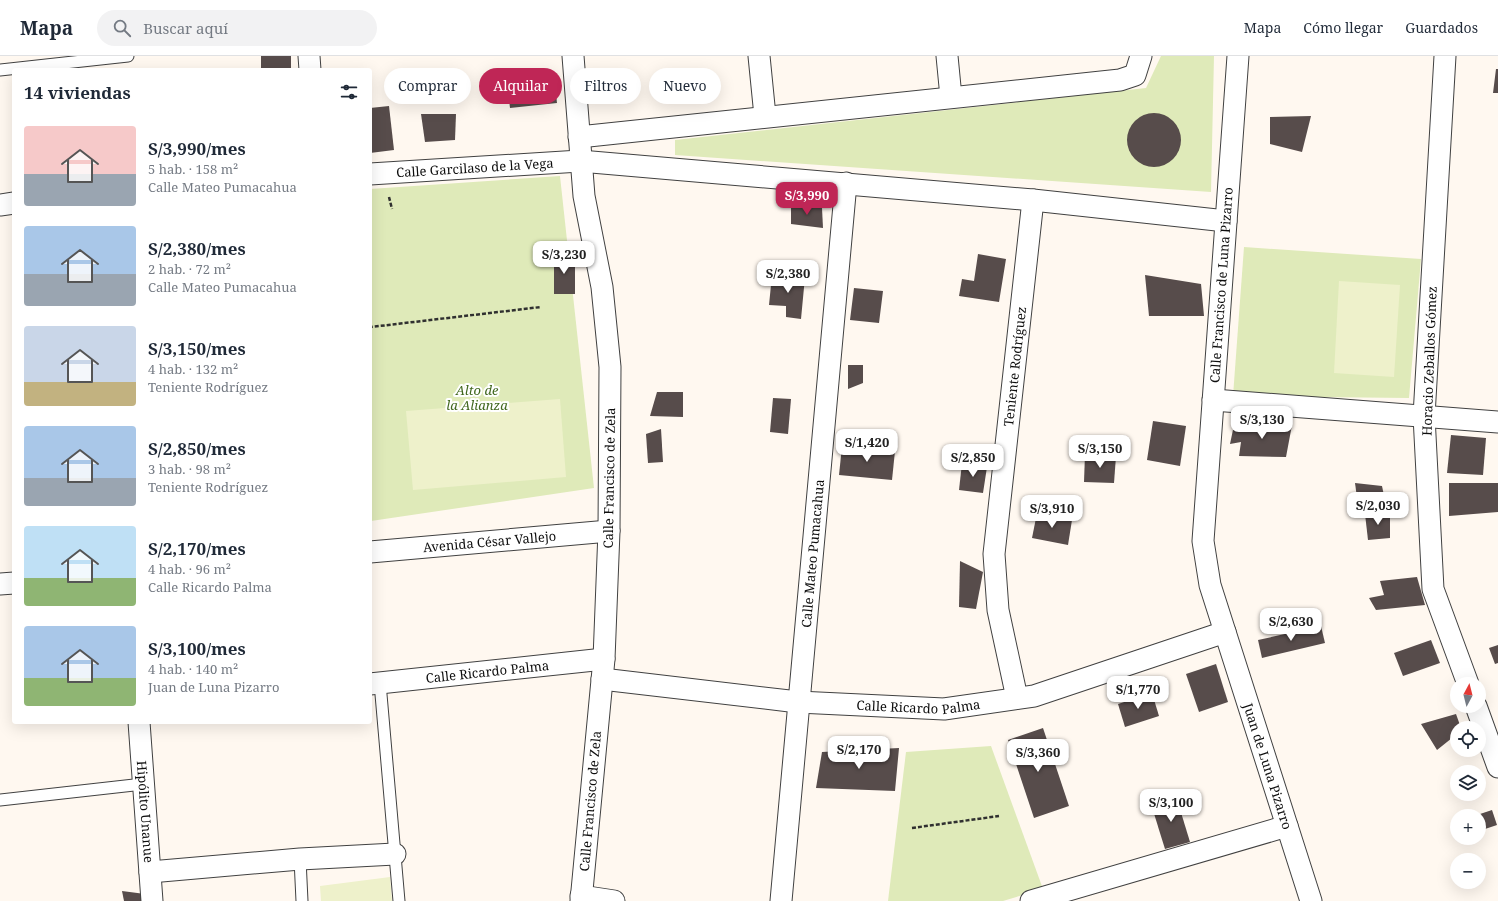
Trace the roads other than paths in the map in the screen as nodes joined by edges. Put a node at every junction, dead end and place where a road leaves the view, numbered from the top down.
1 (128, 56) edge
2 (309, 56) edge
3 (573, 56) edge
4 (759, 56) edge
5 (947, 56) edge
6 (1141, 56) edge
7 (1238, 56) edge
8 (1446, 56) edge
9 (18, 68) edge
10 (310, 68) edge
11 (12, 69) edge
12 (0, 70) edge
13 (951, 97) junction
14 (765, 116) junction
15 (579, 137) junction
16 (580, 161) junction
17 (372, 174) edge
18 (846, 183) junction
19 (1033, 200) junction
20 (12, 203) edge
21 (0, 205) edge
22 (1226, 220) junction
23 (1212, 400) junction
24 (1424, 416) junction
25 (1498, 422) edge
26 (609, 531) junction
27 (372, 552) edge
28 (12, 583) edge
29 (0, 584) edge
30 (1225, 632) junction
31 (603, 669) junction
32 (1465, 677) edge
33 (375, 683) edge
34 (1017, 698) junction
35 (799, 702) junction
36 (1479, 713) edge
37 (139, 724) edge
38 (1498, 767) edge
39 (143, 784) junction
40 (0, 800) edge
41 (1287, 826) junction
42 (395, 854) junction
43 (300, 859) junction
44 (150, 872) junction
45 (581, 899) edge
46 (152, 901) edge
47 (302, 901) edge
48 (399, 901) edge
49 (614, 901) edge
50 (781, 901) edge
51 (1031, 901) edge
52 (1311, 901) edge

1 - 9 lane
2 - 10 street
3 - 15 street, Calle Francisco de Zela
4 - 14 street
5 - 13 street
6 - 13 street
7 - 22 street, Calle Francisco de Luna Pizarro
8 - 24 street, Horacio Zeballos Gómez
11 - 12 lane
13 - 14 street
14 - 15 street
15 - 16 street, Calle Francisco de Zela
16 - 17 street, Calle Garcilaso de la Vega
16 - 18 street, Calle Garcilaso de la Vega
16 - 26 street, Calle Francisco de Zela
18 - 19 street, Calle Garcilaso de la Vega
18 - 35 street, Calle Mateo Pumacahua
19 - 22 street, Calle Garcilaso de la Vega
19 - 34 street, Teniente Rodríguez
20 - 21 street
22 - 23 street, Calle Francisco de Luna Pizarro
23 - 24 street
23 - 30 street, Calle Francisco de Luna Pizarro
24 - 25 street
24 - 32 street, Horacio Zeballos Gómez
26 - 27 street, Avenida César Vallejo
26 - 31 street, Calle Francisco de Zela
28 - 29 street
30 - 34 street, Calle Ricardo Palma
30 - 41 street, Juan de Luna Pizarro
31 - 33 street, Calle Ricardo Palma
31 - 35 street, Calle Ricardo Palma
31 - 45 street, Calle Francisco de Zela
33 - 42 lane
34 - 35 street, Calle Ricardo Palma
35 - 50 street, Calle Mateo Pumacahua
36 - 38 street
37 - 39 street, Hipólito Unanue
39 - 40 lane
39 - 44 street, Hipólito Unanue
41 - 51 street
41 - 52 street, Juan de Luna Pizarro
42 - 43 street
42 - 48 lane
43 - 44 street
43 - 47 lane
44 - 46 street, Hipólito Unanue
45 - 49 street

